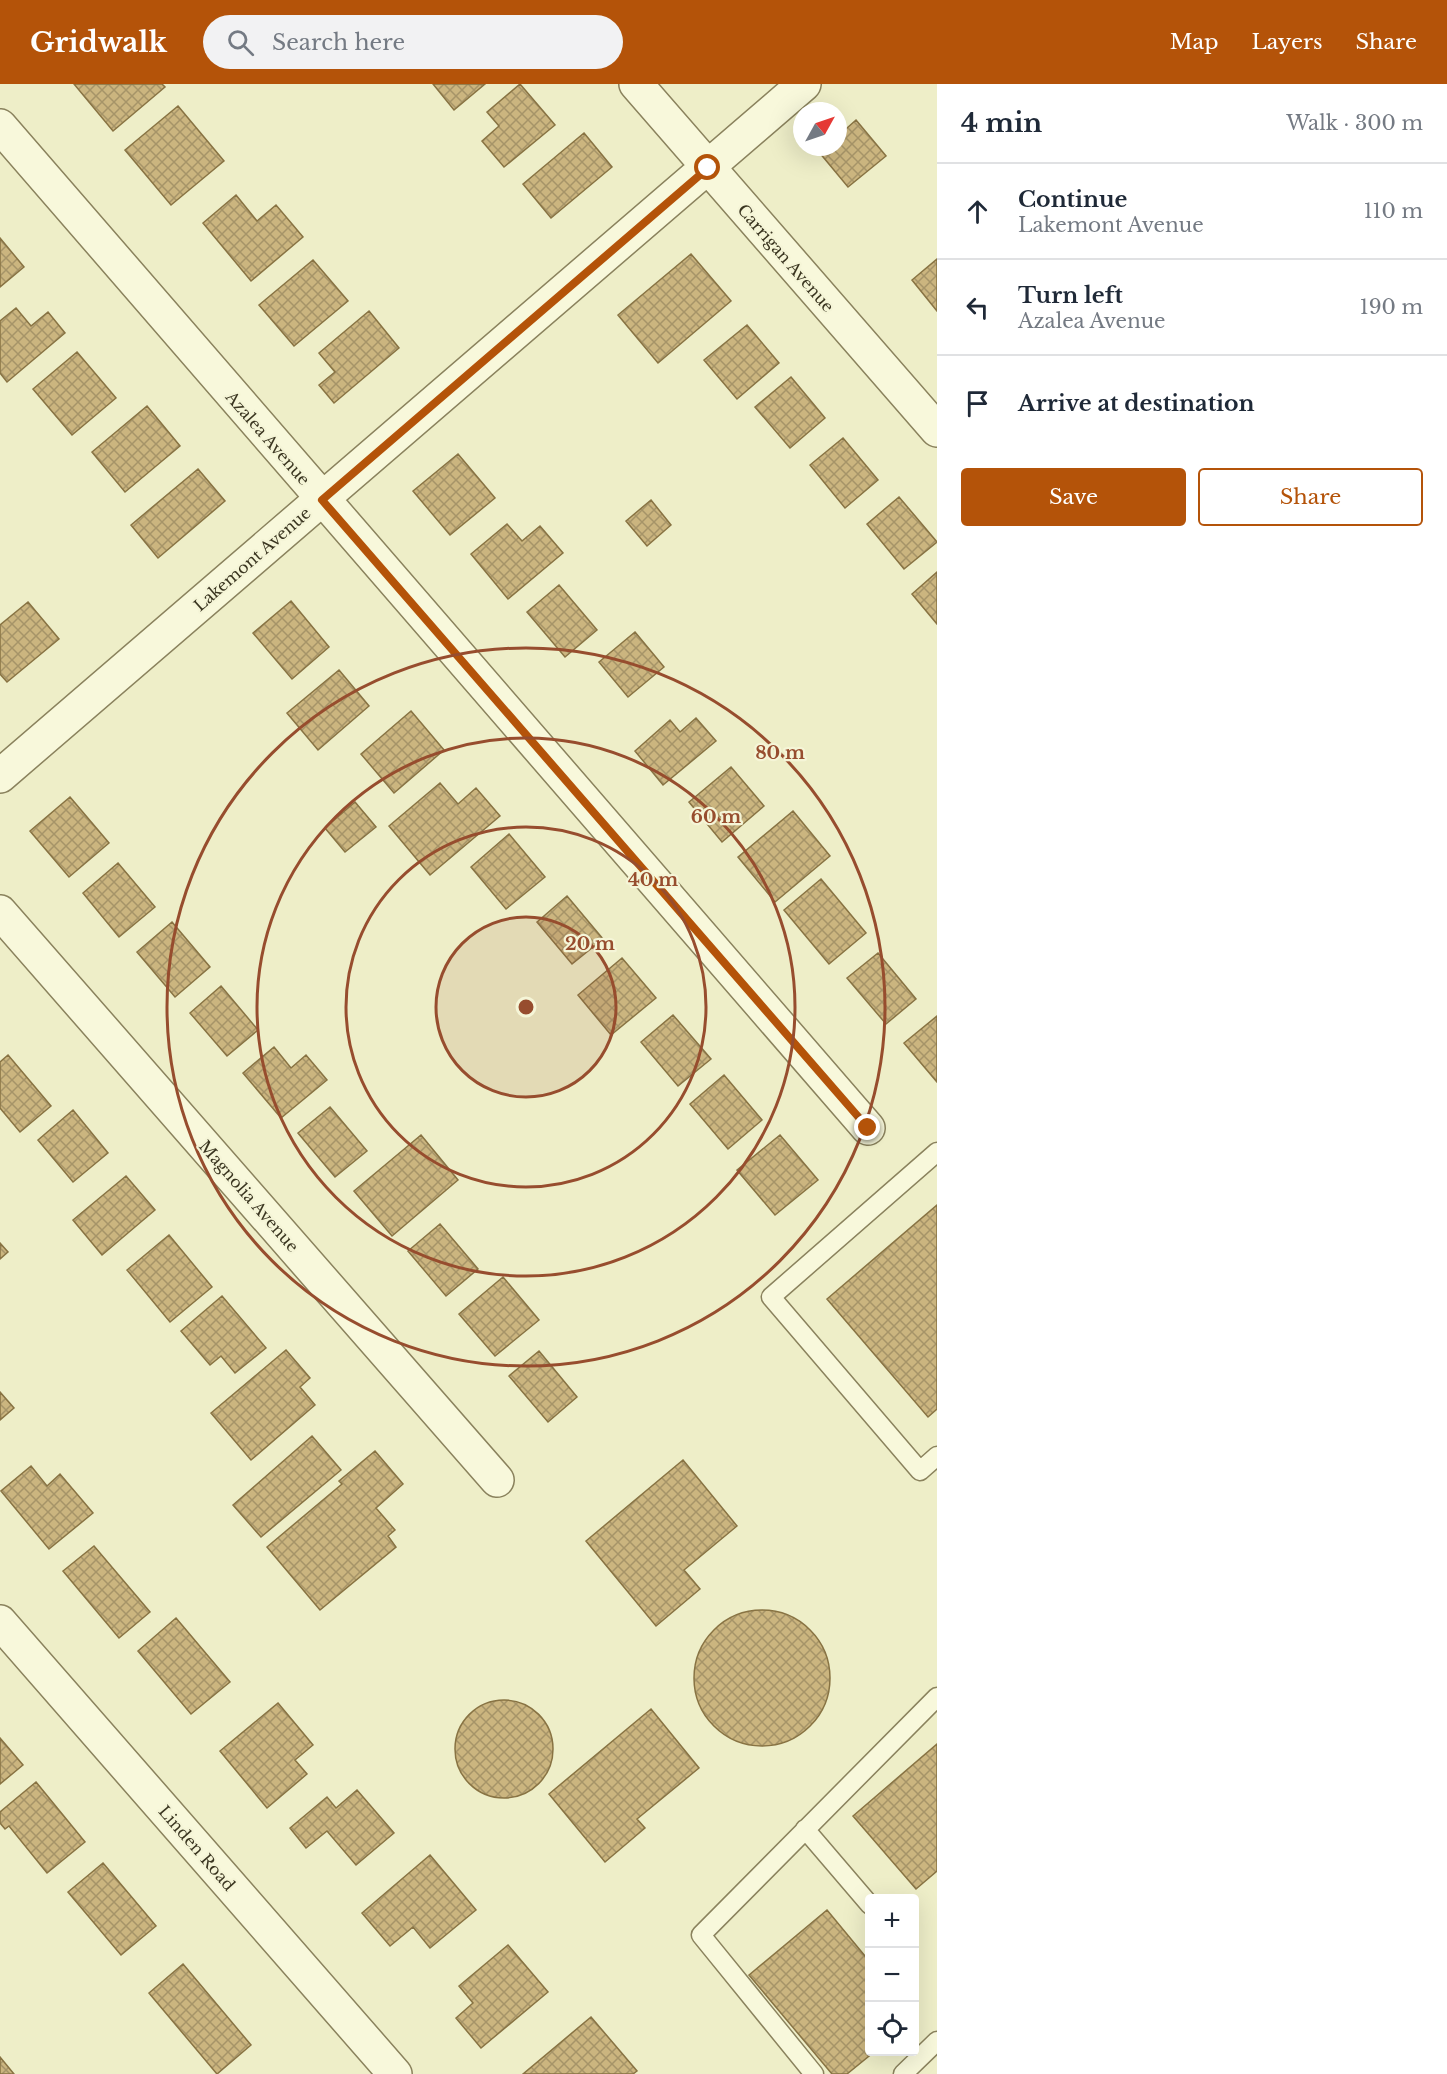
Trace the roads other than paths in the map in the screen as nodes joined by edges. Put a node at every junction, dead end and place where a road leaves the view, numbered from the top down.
1 (636, 84) edge
2 (804, 84) edge
3 (0, 126) edge
4 (708, 168) junction
5 (937, 430) edge
6 (322, 500) junction
7 (0, 776) edge
8 (0, 912) edge
9 (868, 1128) dead end
10 (937, 1152) edge
11 (937, 1456) edge
12 (497, 1480) dead end
13 (0, 1622) edge
14 (937, 1697) edge
15 (806, 1829) junction
16 (865, 1899) edge
17 (937, 2041) edge
18 (395, 2074) edge
19 (814, 2074) edge
20 (903, 2074) edge

1 - 4 street, Carrigan Avenue
2 - 4 street, Lakemont Avenue
3 - 6 street, Azalea Avenue
4 - 5 street, Carrigan Avenue
4 - 6 street, Lakemont Avenue
6 - 7 street, Lakemont Avenue
6 - 9 street, Azalea Avenue
8 - 12 street, Magnolia Avenue
10 - 11 lane
13 - 18 street, Linden Road
14 - 15 lane
15 - 16 lane
15 - 19 lane
17 - 20 lane

